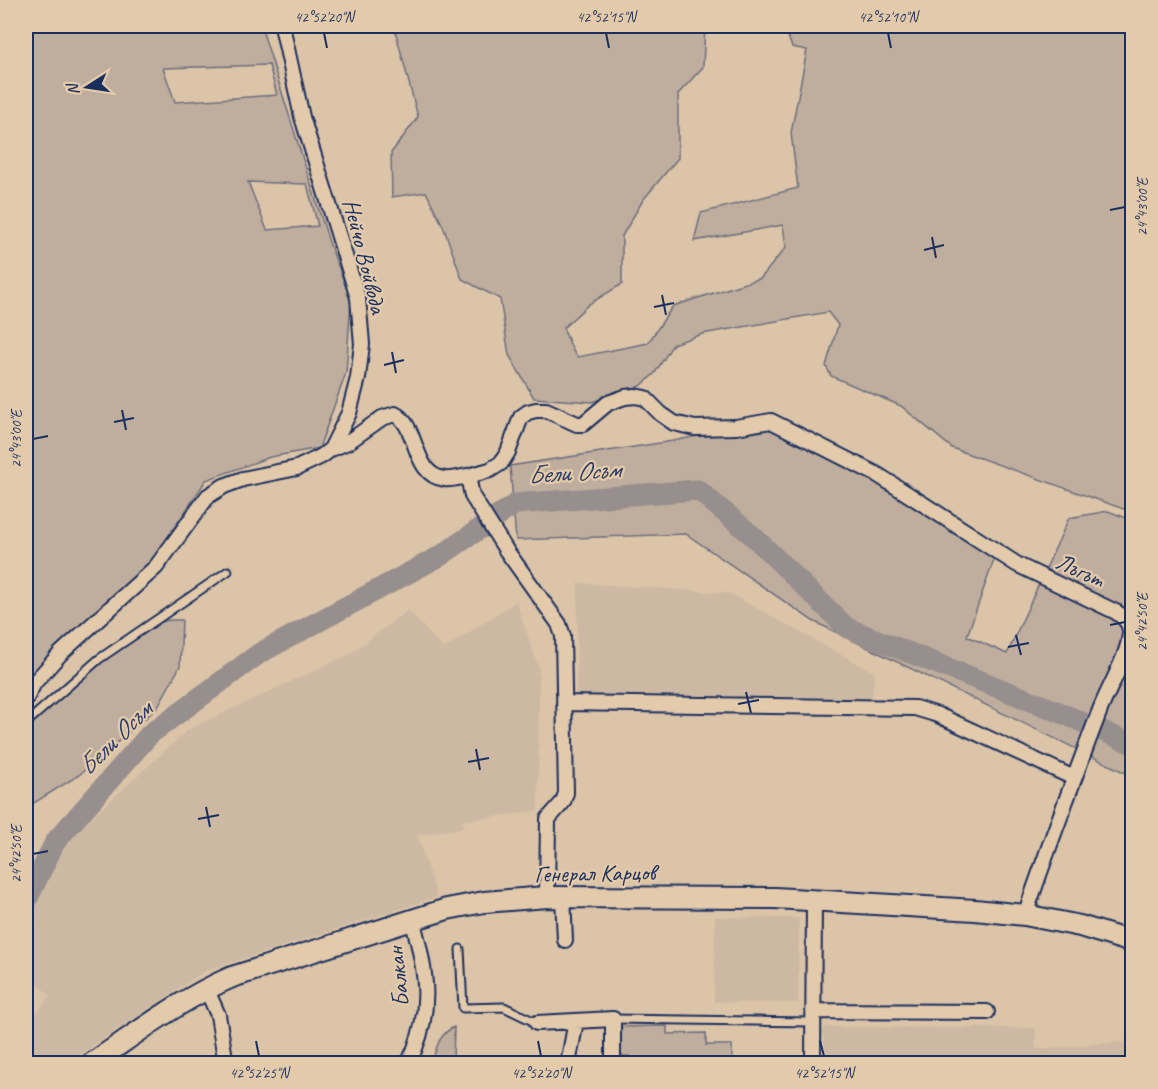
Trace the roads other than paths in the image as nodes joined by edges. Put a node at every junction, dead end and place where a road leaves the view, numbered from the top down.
1 (282, 26) edge
2 (331, 449) junction
3 (468, 476) junction
4 (228, 571) dead end
5 (26, 699) edge
6 (564, 703) junction
7 (26, 723) edge
8 (1074, 778) junction
9 (555, 897) junction
10 (814, 900) junction
11 (1025, 915) junction
12 (412, 920) junction
13 (565, 940) dead end
14 (1132, 942) edge
15 (460, 949) dead end
16 (206, 988) junction
17 (987, 1012) dead end
18 (813, 1017) junction
19 (613, 1019) junction
20 (576, 1021) junction
21 (537, 1023) joint
22 (91, 1064) edge
23 (226, 1064) edge
24 (408, 1064) edge
25 (568, 1064) edge
26 (613, 1064) edge
27 (813, 1064) edge

1 - 2 street, Нейчо Войвода
2 - 3 street
2 - 5 street
3 - 6 street
3 - 8 street, Лъгът
4 - 7 lane
6 - 8 street
6 - 9 street
8 - 11 street, Лъгът
9 - 10 main road, Генерал Карцов
9 - 12 main road, Генерал Карцов
9 - 13 street
10 - 11 main road, Генерал Карцов
10 - 18 street
11 - 14 main road, Генерал Карцов
12 - 16 main road, Генерал Карцов
12 - 24 street, Балкан
15 - 21 lane
16 - 22 main road, Генерал Карцов
16 - 23 street
17 - 18 street
18 - 19 lane
18 - 27 street
19 - 20 street
19 - 26 street
20 - 21 street
20 - 25 street

